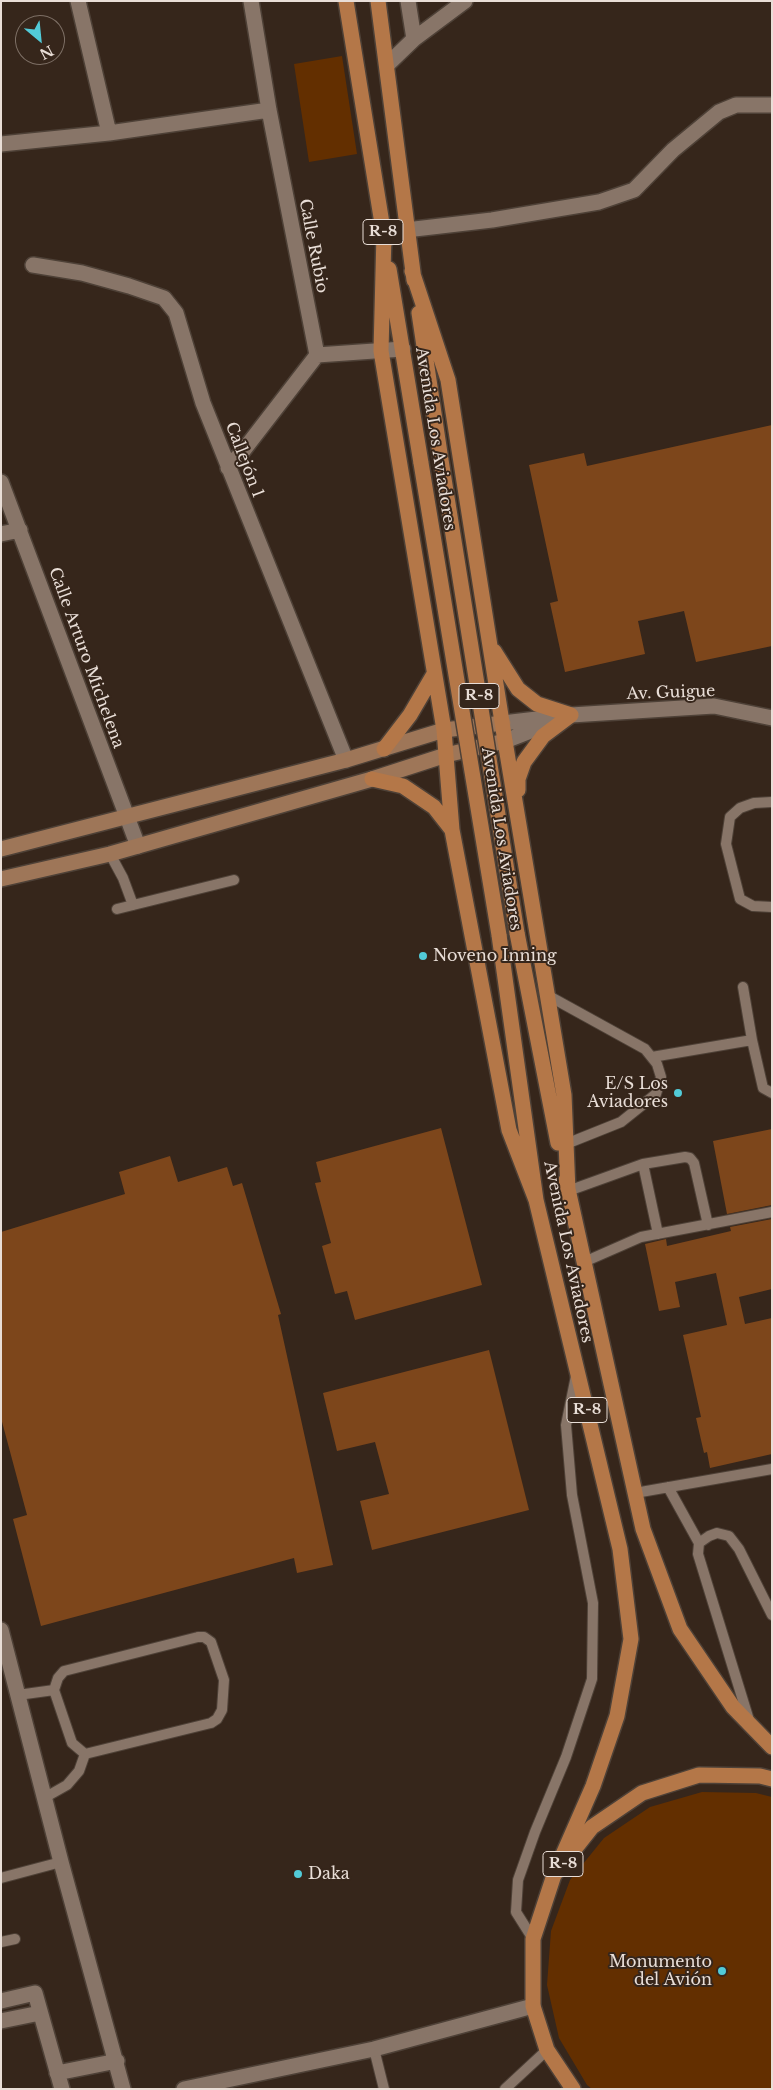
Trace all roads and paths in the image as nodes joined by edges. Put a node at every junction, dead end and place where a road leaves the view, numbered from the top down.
1 (78, 1) edge
2 (252, 1) edge
3 (346, 1) edge
4 (378, 1) edge
5 (408, 1) edge
6 (466, 1) edge
7 (414, 39) junction
8 (387, 65) junction
9 (772, 105) edge
10 (269, 110) junction
11 (109, 133) junction
12 (1, 144) edge
13 (406, 230) junction
14 (384, 234) junction
15 (33, 265) dead end
16 (412, 271) junction
17 (403, 348) junction
18 (381, 351) junction
19 (317, 355) junction
20 (228, 468) junction
21 (1, 482) edge
22 (20, 530) junction
23 (1, 534) edge
24 (489, 643) junction
25 (434, 674) junction
26 (571, 715) junction
27 (772, 718) edge
28 (503, 723) junction
29 (444, 730) junction
30 (505, 741) junction
31 (384, 749) junction
32 (446, 755) junction
33 (346, 760) junction
34 (372, 779) junction
35 (772, 802) edge
36 (517, 814) junction
37 (127, 818) junction
38 (452, 830) junction
39 (138, 846) junction
40 (1, 849) edge
41 (110, 854) junction
42 (1, 879) edge
43 (234, 880) dead end
44 (133, 905) junction
45 (772, 907) edge
46 (117, 909) dead end
47 (743, 986) dead end
48 (547, 996) junction
49 (752, 1040) junction
50 (652, 1058) junction
51 (772, 1093) edge
52 (566, 1144) junction
53 (643, 1164) junction
54 (568, 1191) junction
55 (536, 1200) junction
56 (772, 1212) edge
57 (708, 1224) junction
58 (658, 1234) junction
59 (584, 1262) junction
60 (577, 1370) junction
61 (772, 1469) edge
62 (668, 1487) junction
63 (635, 1493) junction
64 (700, 1543) junction
65 (772, 1614) edge
66 (1, 1630) edge
67 (54, 1690) junction
68 (18, 1695) junction
69 (750, 1724) junction
70 (772, 1747) edge
71 (85, 1754) junction
72 (772, 1779) edge
73 (44, 1798) junction
74 (61, 1862) junction
75 (554, 1875) junction
76 (1, 1878) edge
77 (15, 1938) dead end
78 (533, 1939) junction
79 (1, 1942) edge
80 (1, 2001) edge
81 (533, 2006) junction
82 (40, 2013) junction
83 (1, 2021) edge
84 (374, 2049) junction
85 (547, 2050) junction
86 (117, 2061) junction
87 (57, 2073) junction
88 (62, 2089) edge
89 (123, 2089) edge
90 (184, 2089) edge
91 (384, 2089) edge
92 (505, 2089) edge
93 (572, 2089) edge

1 - 11 street
2 - 10 street, Calle Rubio
3 - 14 main road, Avenida Los Aviadores / R-8
4 - 8 main road, Avenida Los Aviadores / R-8
5 - 7 street
6 - 7 street
7 - 8 street
8 - 13 main road, Avenida Los Aviadores / R-8
9 - 13 street
10 - 11 street
10 - 19 street, Calle Rubio
11 - 12 street
13 - 16 main road, Avenida Los Aviadores / R-8
14 - 17 main road, Avenida Los Aviadores / R-8
14 - 18 main road
15 - 20 street, Callejón 1
16 - 24 main road, R-8
16 - 54 main road, Avenida Los Aviadores / R-8, bridge
17 - 18 street
17 - 55 main road, Avenida Los Aviadores / R-8, bridge
18 - 19 street
18 - 25 main road
19 - 20 street
20 - 33 street, Callejón 1
21 - 22 street, Calle Arturo Michelena
22 - 23 street
22 - 37 street, Calle Arturo Michelena
24 - 26 main road
24 - 28 main road, R-8
25 - 29 main road
25 - 31 main road
26 - 27 street, Av. Guigue
26 - 28 street
26 - 30 street
26 - 36 main road
28 - 29 main road
28 - 30 main road
29 - 31 main road
29 - 32 main road
30 - 32 main road
30 - 36 main road
31 - 33 main road
32 - 34 main road
32 - 38 main road, R-8
33 - 37 main road
34 - 38 main road
34 - 39 main road
35 - 45 lane
36 - 48 main road
37 - 39 street, Calle Arturo Michelena
37 - 40 main road
38 - 55 main road, R-8
39 - 41 main road
41 - 42 main road
41 - 44 lane
43 - 44 lane
44 - 46 lane
47 - 49 lane
48 - 50 lane
48 - 52 main road
49 - 50 lane
49 - 51 lane
50 - 52 lane
52 - 54 main road
53 - 54 lane
53 - 57 lane
53 - 58 lane
54 - 59 main road, Avenida Los Aviadores / R-8
55 - 60 main road, Avenida Los Aviadores / R-8
56 - 57 lane
57 - 58 lane
58 - 59 lane
59 - 63 main road, Avenida Los Aviadores / R-8
60 - 75 main road, Avenida Los Aviadores / R-8
60 - 78 lane
61 - 62 lane
62 - 63 lane
62 - 64 lane
63 - 69 main road, Avenida Los Aviadores / R-8
64 - 65 lane
64 - 69 lane
66 - 68 street
67 - 68 lane
67 - 71 lane
67 - 71 lane
68 - 73 street
69 - 70 main road, Avenida Los Aviadores / R-8
71 - 73 lane
72 - 75 main road, R-8
73 - 74 street
74 - 76 lane
74 - 86 street
75 - 78 main road, R-8
77 - 79 lane
78 - 81 main road, R-8
80 - 82 street
81 - 84 street
81 - 85 main road, R-8
82 - 83 street
82 - 87 street
84 - 90 street
84 - 91 lane
85 - 92 lane
85 - 93 main road, R-8
86 - 87 street
86 - 89 street
87 - 88 street

